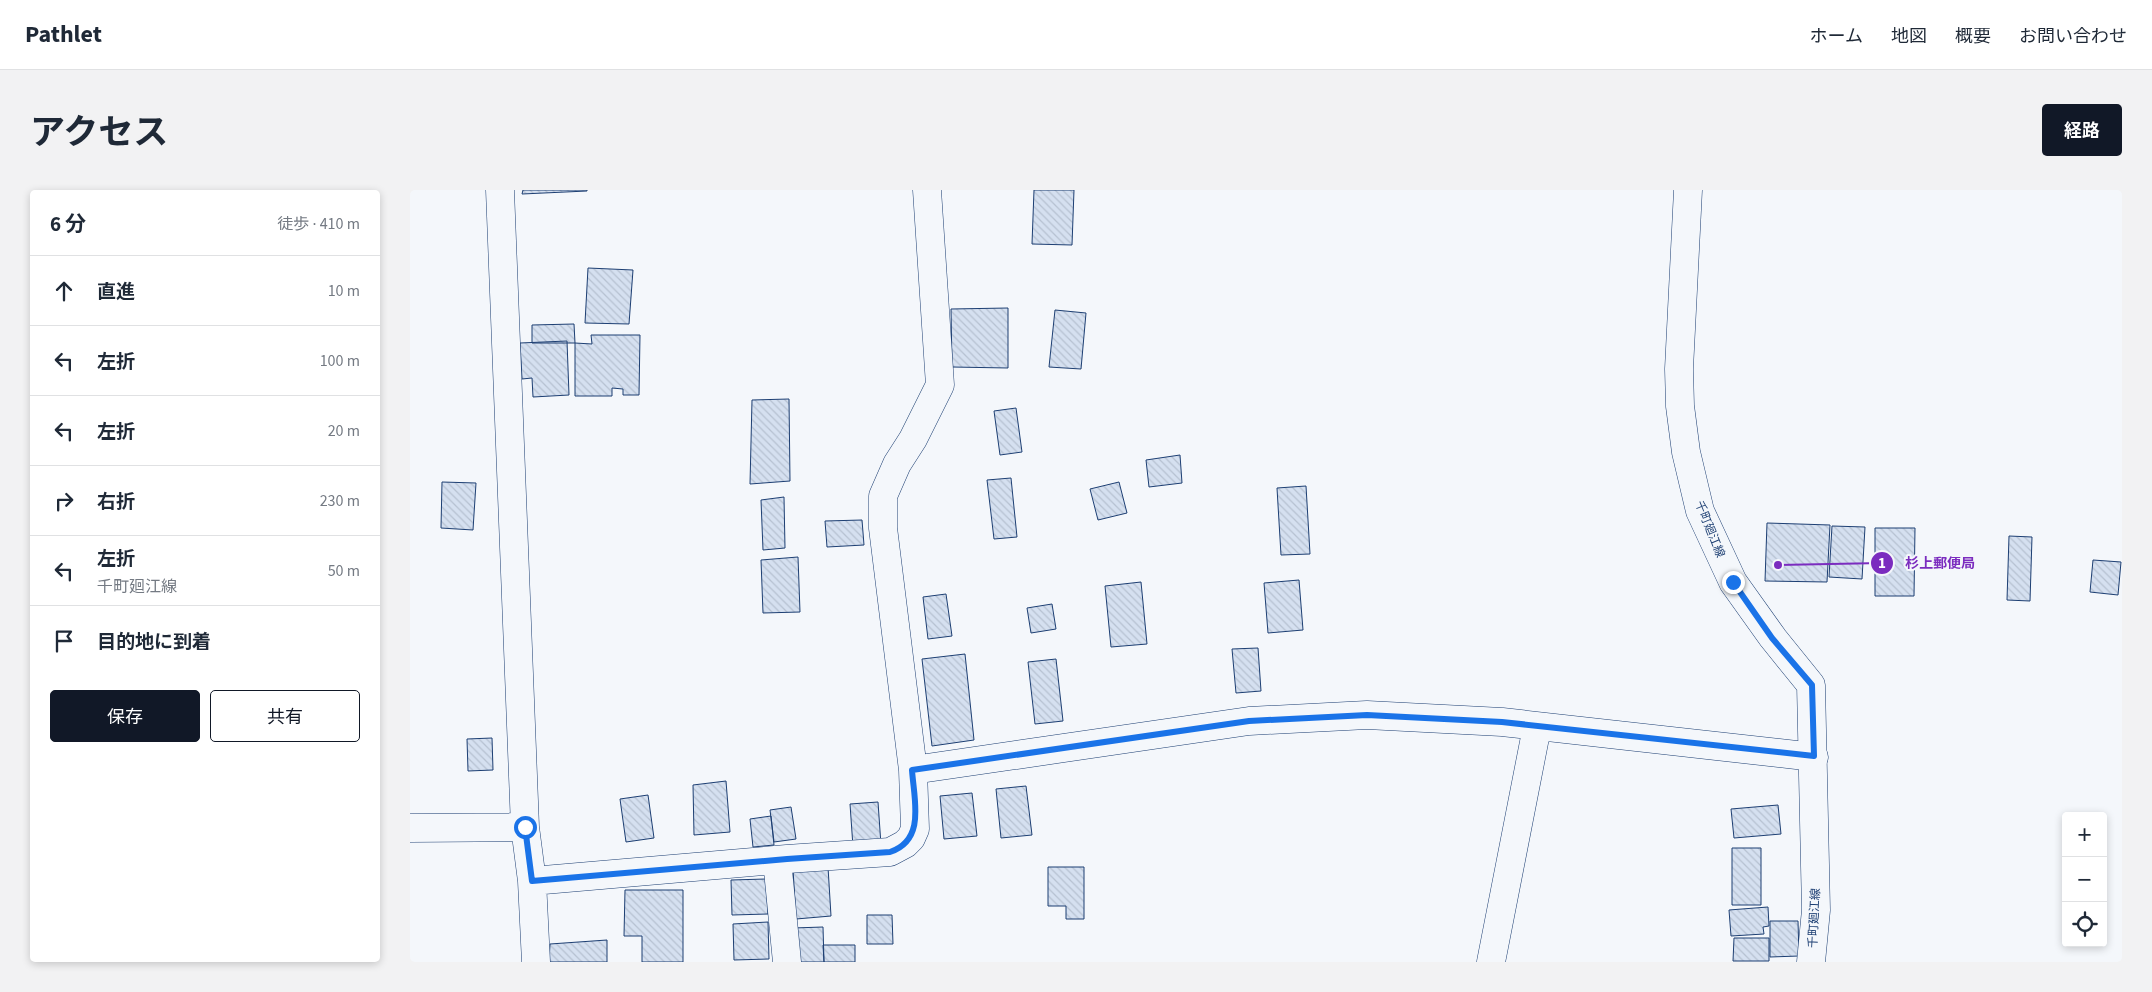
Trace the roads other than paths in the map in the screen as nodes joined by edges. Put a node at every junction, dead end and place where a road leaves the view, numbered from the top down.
1 (500, 190) edge
2 (927, 190) edge
3 (1688, 190) edge
4 (1537, 727) junction
5 (1814, 756) junction
6 (912, 770) junction
7 (525, 827) junction
8 (410, 828) edge
9 (777, 860) junction
10 (532, 881) junction
11 (536, 962) edge
12 (787, 962) edge
13 (1491, 962) edge
14 (1811, 962) edge

1 - 7 street
2 - 6 street
3 - 5 street, 千町廻江線
4 - 5 street
4 - 6 street
4 - 13 street
5 - 14 street, 千町廻江線
6 - 9 street
7 - 8 street
7 - 10 street
9 - 10 street
9 - 12 street
10 - 11 street

